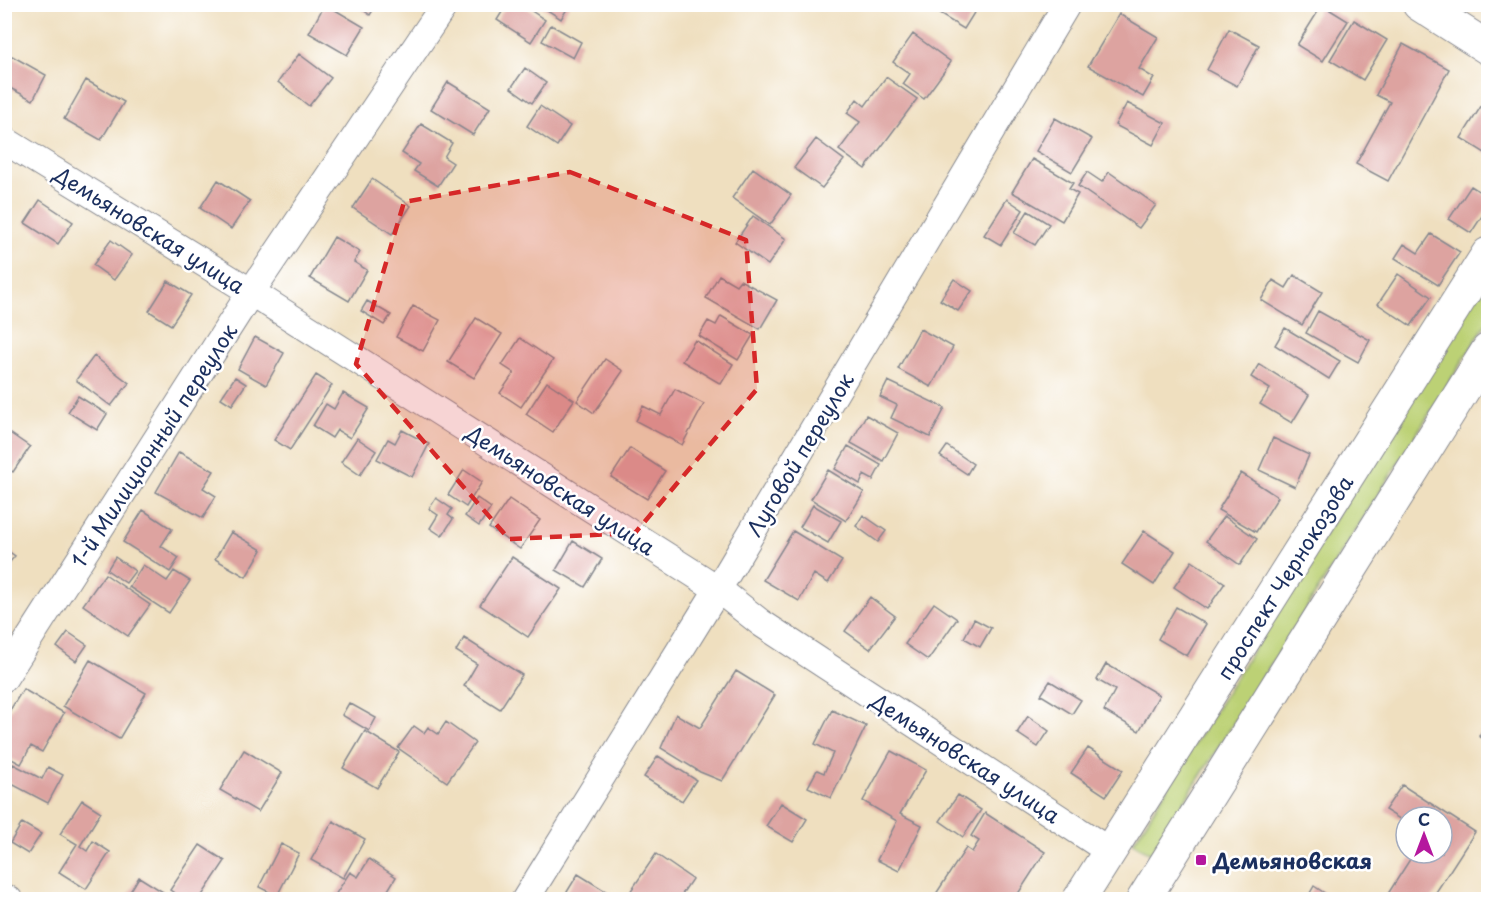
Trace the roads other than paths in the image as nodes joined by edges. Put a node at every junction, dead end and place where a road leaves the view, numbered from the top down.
1 (445, 4) edge
2 (1067, 4) edge
3 (1419, 4) edge
4 (1488, 48) edge
5 (4, 140) edge
6 (1488, 254) edge
7 (251, 291) junction
8 (1488, 350) edge
9 (718, 590) junction
10 (4, 678) edge
11 (1109, 851) junction
12 (4, 897) edge
13 (9, 900) edge
14 (525, 900) edge
15 (1079, 900) edge
16 (1143, 900) edge

1 - 7 street, 1-й Милиционный переулок
2 - 9 street, Луговой переулок
3 - 4 street
5 - 7 street, Демьяновская улица
6 - 11 street, проспект Чернокозова
7 - 9 street, Демьяновская улица
7 - 10 street, 1-й Милиционный переулок
8 - 16 street
9 - 11 street, Демьяновская улица
9 - 14 street, Луговой переулок
11 - 15 street, проспект Чернокозова
12 - 13 street

